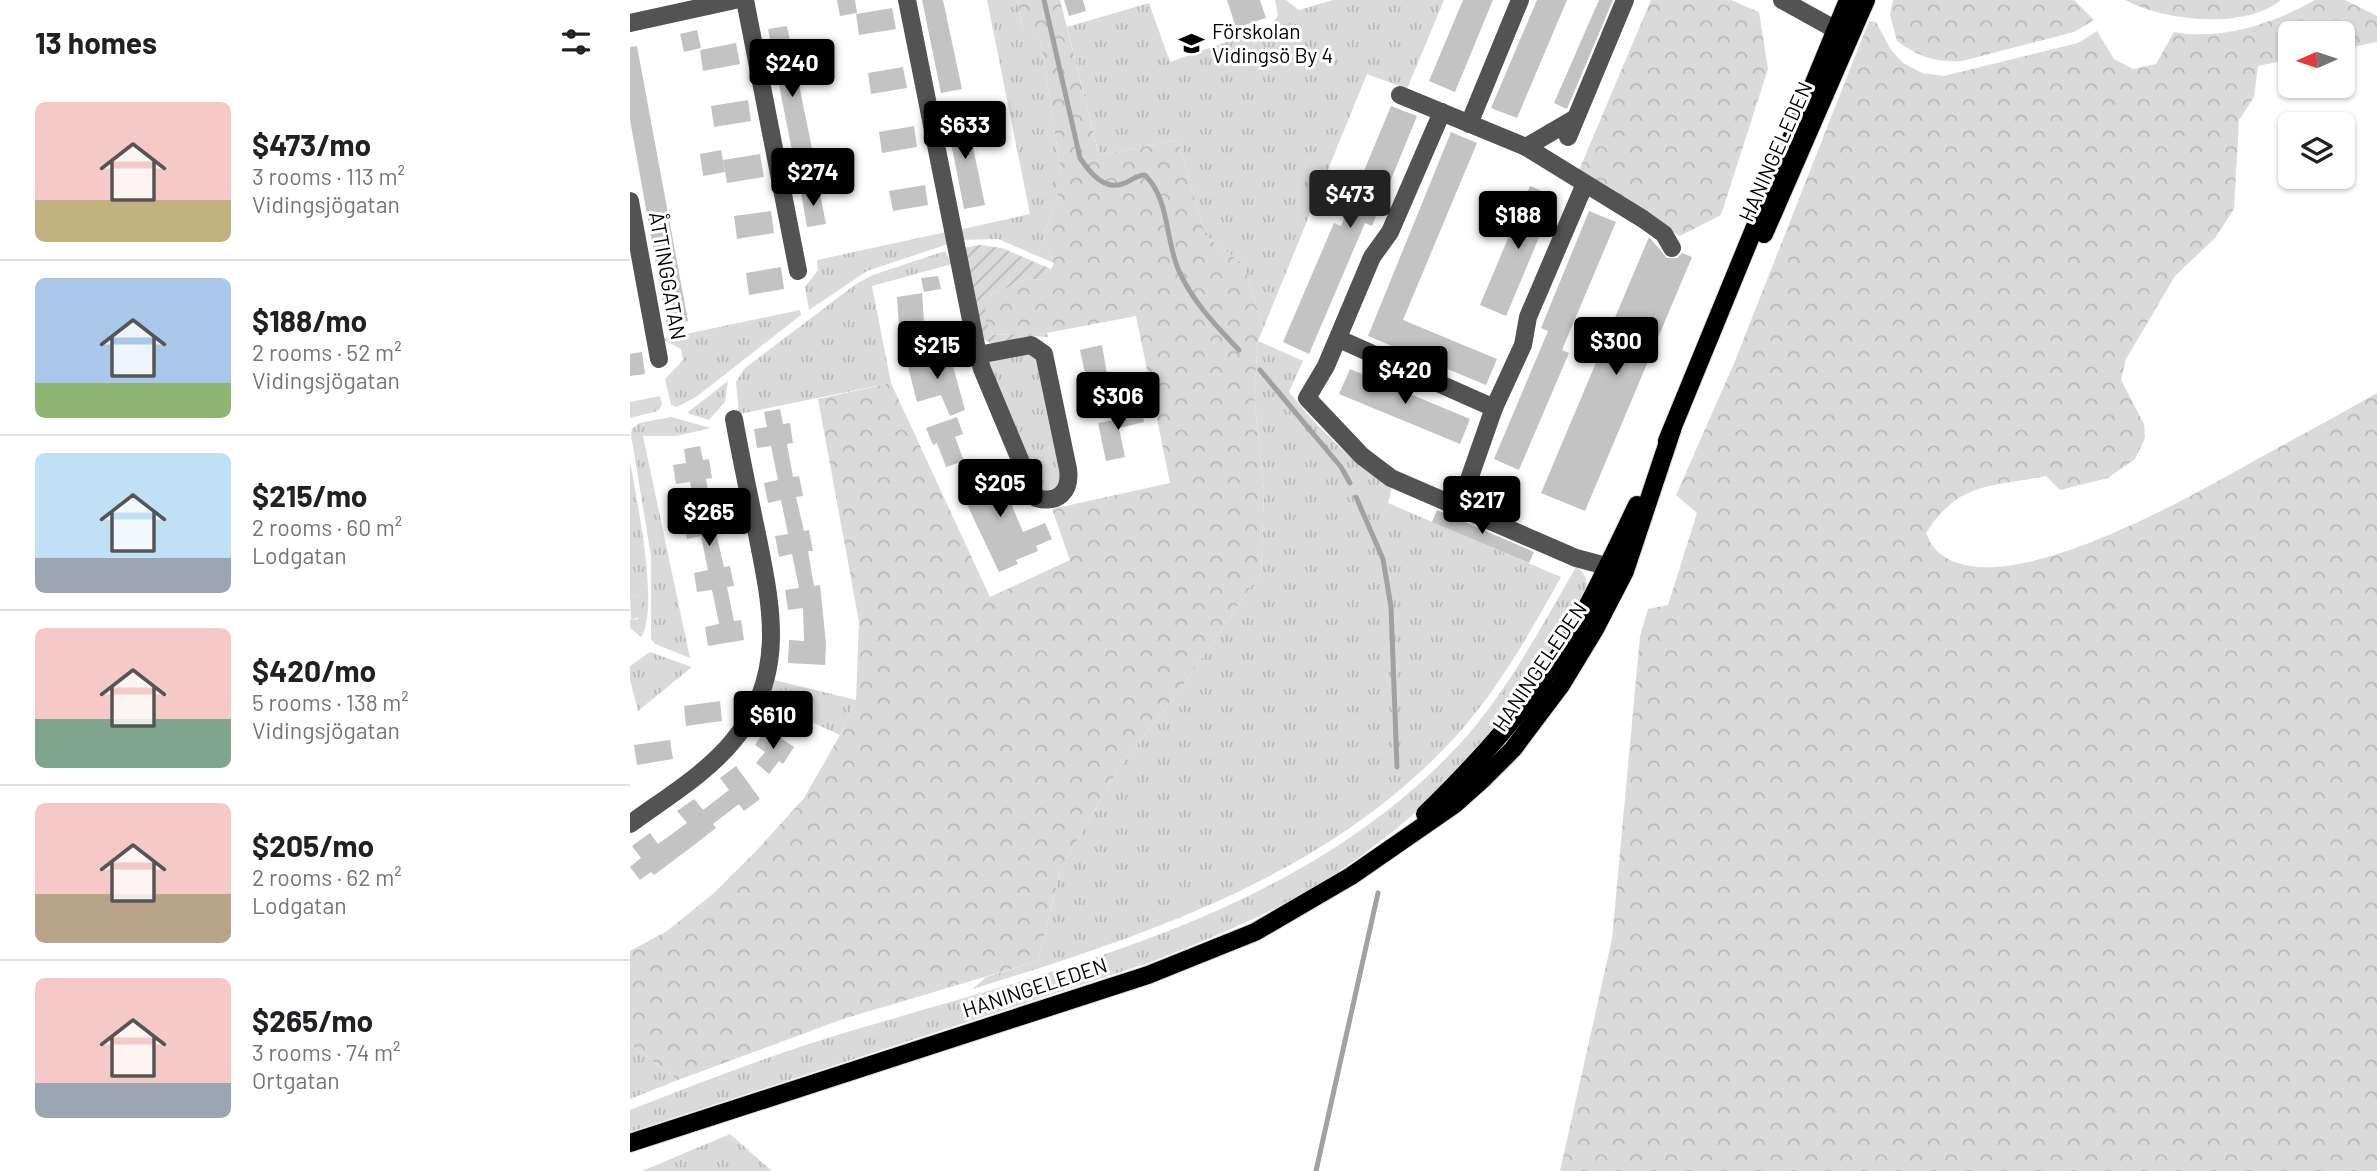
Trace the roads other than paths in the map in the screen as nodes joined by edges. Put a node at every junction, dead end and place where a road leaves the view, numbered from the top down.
1 (735, 0) edge
2 (745, 0) edge
3 (907, 0) edge
4 (1520, 0) edge
5 (1625, 0) edge
6 (1782, 0) edge
7 (1848, 0) edge
8 (1866, 0) edge
9 (630, 23) edge
10 (1843, 35) junction
11 (1400, 95) dead end
12 (1442, 112) junction
13 (1574, 120) junction
14 (1469, 124) junction
15 (1568, 137) dead end
16 (1525, 147) junction
17 (1584, 186) junction
18 (630, 201) edge
19 (1672, 248) dead end
20 (797, 271) dead end
21 (1339, 339) junction
22 (978, 355) junction
23 (659, 359) dead end
24 (1494, 408) junction
25 (734, 419) dead end
26 (1459, 508) junction
27 (1616, 569) junction
28 (630, 824) edge
29 (668, 1130) junction
30 (630, 1143) edge
31 (630, 1149) edge

1 - 9 street
2 - 20 street
3 - 22 street
4 - 14 street
5 - 13 street
6 - 10 street
7 - 10 main road, HANINGELEDEN
8 - 10 main road, HANINGELEDEN
10 - 27 main road, HANINGELEDEN
11 - 12 street
12 - 14 street
12 - 21 street
13 - 15 street
13 - 16 street
14 - 16 street
16 - 17 street
17 - 19 street
17 - 24 street
18 - 23 street, ÅTTINGGATAN
21 - 24 street
21 - 26 street
22 - 22 street
24 - 26 street
25 - 28 street
26 - 27 street
27 - 29 main road, HANINGELEDEN
29 - 30 main road, HANINGELEDEN
29 - 31 main road, HANINGELEDEN

